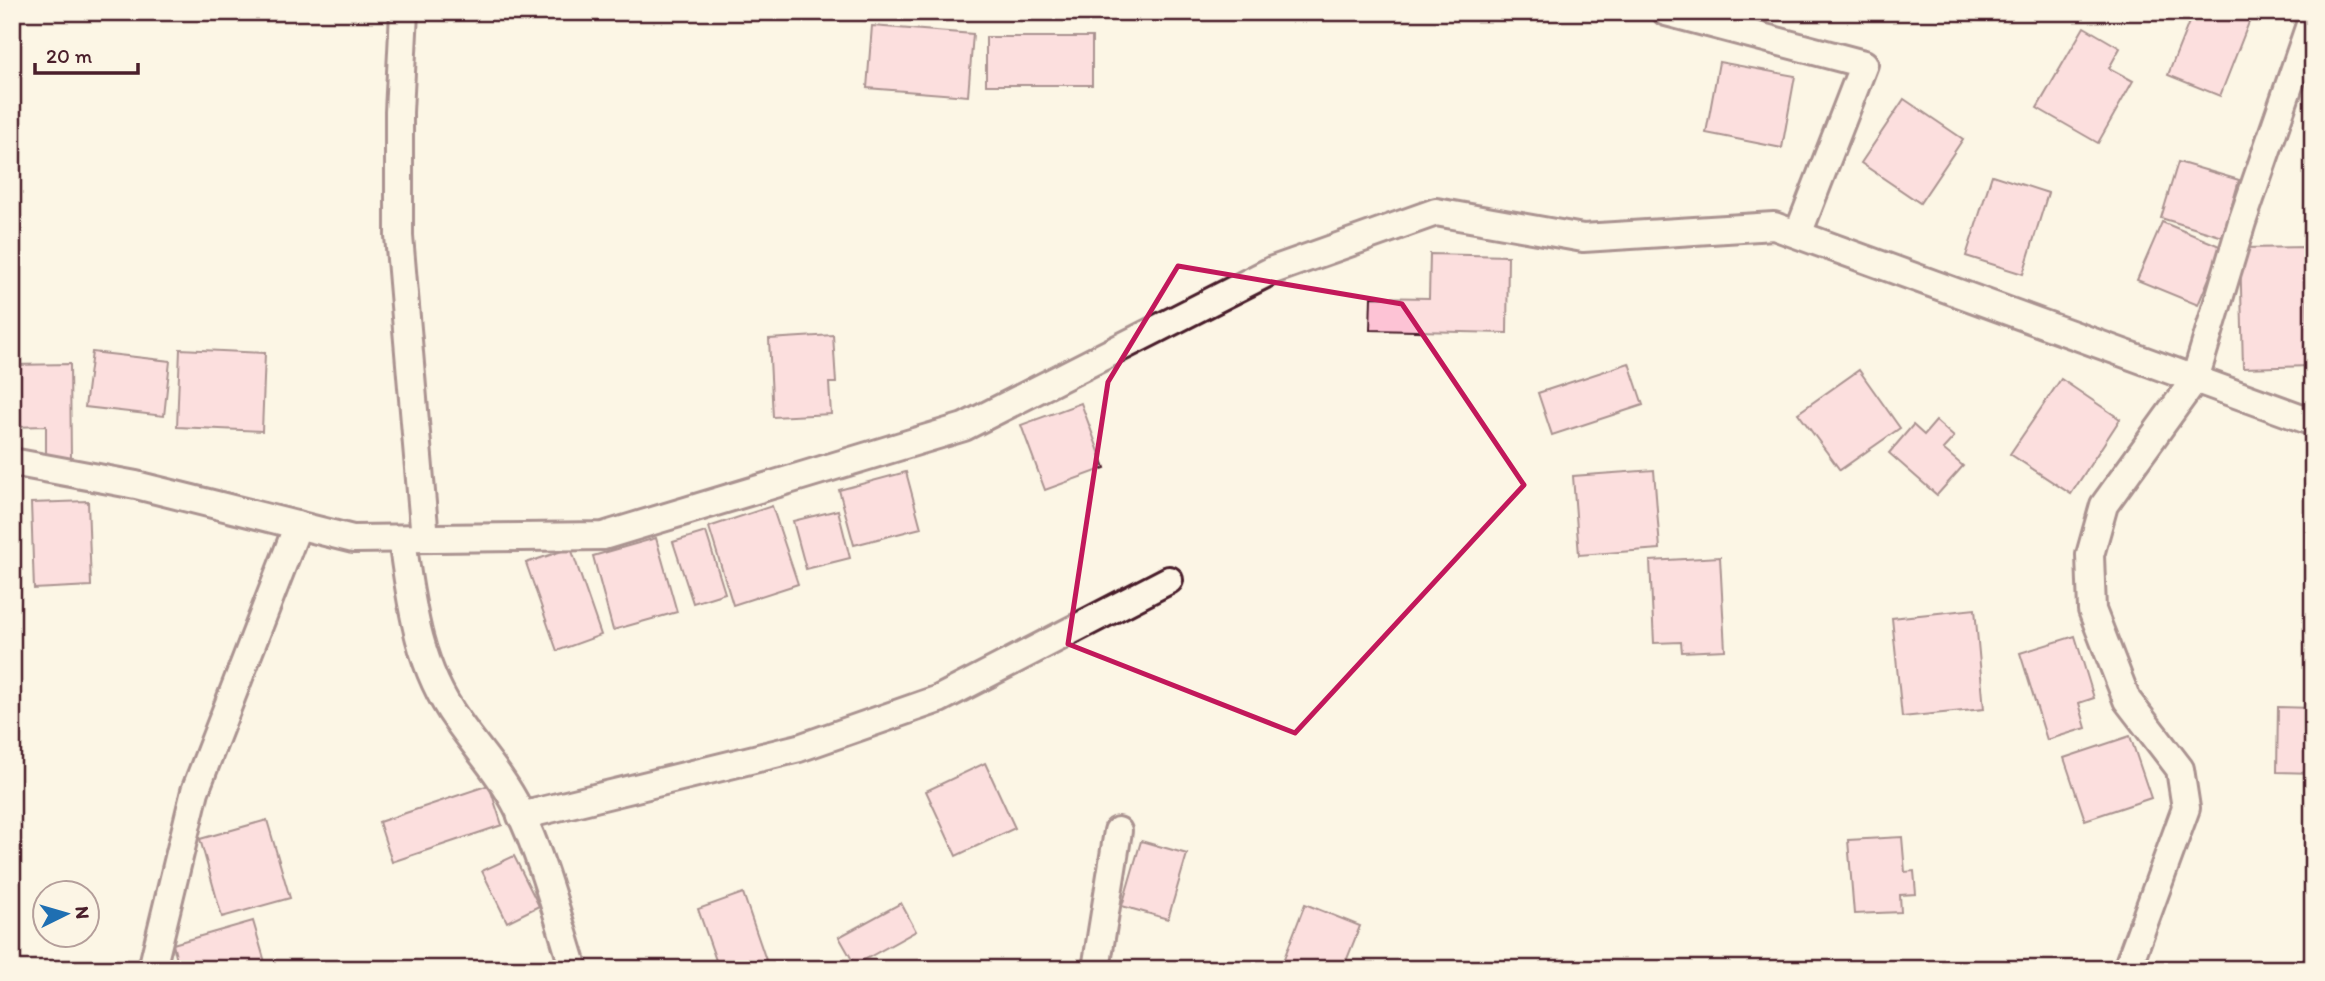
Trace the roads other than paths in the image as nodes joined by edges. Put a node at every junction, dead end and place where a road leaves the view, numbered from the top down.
1 (404, 12) edge
2 (1665, 12) edge
3 (2313, 16) edge
4 (1798, 234) junction
5 (2195, 379) junction
6 (2313, 422) edge
7 (12, 462) edge
8 (298, 525) junction
9 (413, 538) junction
10 (1169, 580) dead end
11 (521, 816) junction
12 (1118, 831) dead end
13 (152, 969) edge
14 (574, 969) edge
15 (1096, 969) edge
16 (2127, 969) edge

1 - 9 street
2 - 4 street
3 - 5 street
4 - 5 street
4 - 9 street
5 - 6 street
5 - 16 street
7 - 8 street
8 - 9 street
8 - 13 street
9 - 11 street
10 - 11 street
11 - 14 street
12 - 15 street

